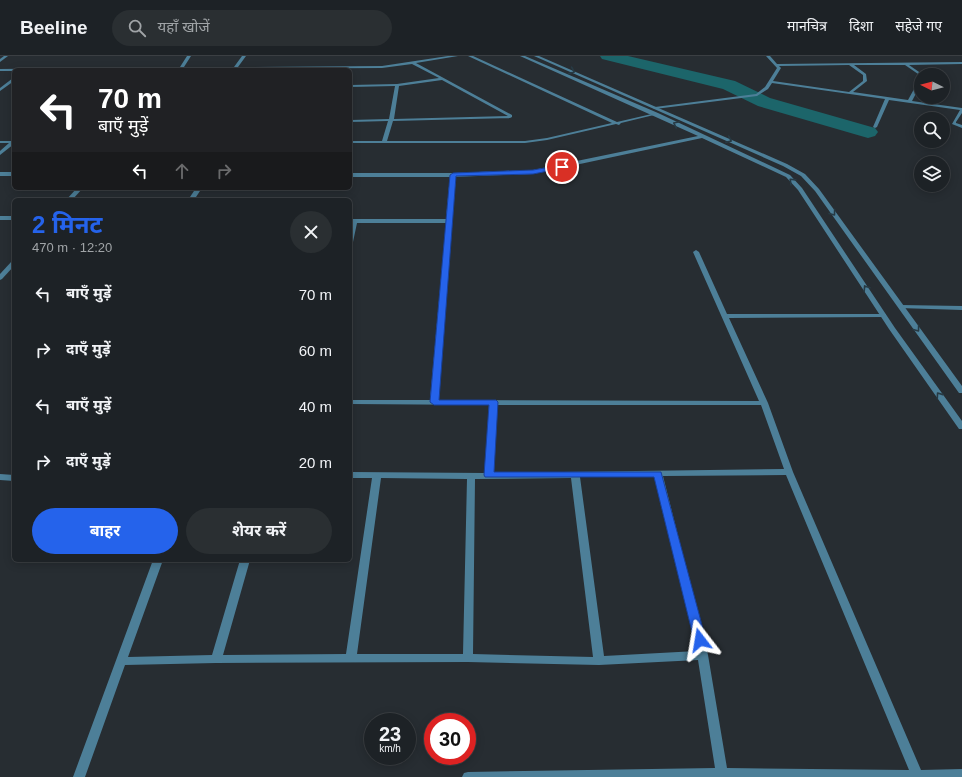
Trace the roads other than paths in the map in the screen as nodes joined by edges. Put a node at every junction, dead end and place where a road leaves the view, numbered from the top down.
1 (6, 56) edge
2 (189, 56) edge
3 (244, 56) edge
4 (456, 56) edge
5 (470, 56) edge
6 (522, 56) edge
7 (536, 56) edge
8 (768, 56) edge
9 (0, 61) edge
10 (413, 63) junction
11 (962, 63) edge
12 (850, 64) junction
13 (906, 64) junction
14 (776, 65) junction
15 (181, 68) edge
16 (235, 68) edge
17 (337, 68) edge
18 (0, 70) edge
19 (12, 70) edge
20 (914, 70) edge
21 (443, 79) junction
22 (12, 80) edge
23 (770, 82) junction
24 (397, 85) junction
25 (352, 86) edge
26 (2, 87) edge
27 (0, 90) edge
28 (914, 93) edge
29 (849, 94) junction
30 (887, 99) junction
31 (909, 102) junction
32 (655, 108) junction
33 (962, 110) edge
34 (656, 114) junction
35 (391, 120) junction
36 (352, 121) edge
37 (620, 124) junction
38 (875, 127) dead end
39 (962, 127) edge
40 (713, 133) junction
41 (703, 136) junction
42 (0, 142) edge
43 (12, 142) edge
44 (352, 142) edge
45 (384, 142) junction
46 (12, 144) edge
47 (0, 154) edge
48 (0, 174) edge
49 (12, 174) edge
50 (352, 175) edge
51 (453, 175) junction
52 (78, 190) edge
53 (71, 198) edge
54 (0, 218) edge
55 (12, 218) edge
56 (353, 221) edge
57 (450, 221) junction
58 (696, 252) dead end
59 (12, 264) edge
60 (0, 278) edge
61 (901, 307) junction
62 (962, 308) edge
63 (884, 315) junction
64 (725, 316) junction
65 (962, 391) edge
66 (352, 402) edge
67 (434, 402) junction
68 (493, 402) junction
69 (764, 403) junction
70 (962, 427) edge
71 (789, 472) junction
72 (658, 474) junction
73 (352, 475) edge
74 (377, 475) junction
75 (489, 475) junction
76 (575, 475) junction
77 (472, 476) junction
78 (0, 477) edge
79 (12, 478) edge
80 (157, 562) edge
81 (244, 562) edge
82 (704, 655) junction
83 (351, 658) junction
84 (468, 658) junction
85 (216, 659) junction
86 (121, 661) junction
87 (599, 661) junction
88 (722, 773) junction
89 (962, 774) edge
90 (917, 776) junction
91 (79, 777) edge
92 (468, 777) edge

1 - 9 street
2 - 15 street
3 - 16 street
4 - 10 street
5 - 37 street
6 - 34 street
7 -> 32 street
8 - 14 street
10 - 17 street
10 - 21 street
11 - 13 street
12 - 13 street
12 - 14 street
12 - 29 street
13 - 20 street
14 - 23 street
18 - 19 street
21 - 24 street
21 - 35 street
22 - 26 street
23 - 29 street
23 - 32 street
24 - 25 street
24 - 35 street
26 - 27 street
28 - 31 street
29 - 30 street
30 - 31 street
30 - 38 street
31 - 33 street
32 - 40 street
33 - 39 street
34 - 37 street
41 -> 34 street
35 - 36 street
35 - 45 street
37 - 45 street
40 - 41 street
40 -> 61 street
41 - 51 street
63 -> 41 street
42 - 43 street
44 - 45 street
46 - 47 street
48 - 49 street
50 - 51 street
51 - 57 street
52 - 53 street
54 - 55 street
56 - 57 street
57 - 67 street
58 - 64 street
59 - 60 street
61 - 62 street
61 -> 65 street
63 - 64 street
70 -> 63 street
64 - 69 street
66 - 67 street
67 - 68 street
68 - 69 street
68 - 75 street
69 - 71 street
71 - 72 street
71 - 90 street
72 - 76 street
72 - 82 street
73 - 74 street
74 - 77 street
74 - 83 street
75 - 76 street
75 - 77 street
76 - 87 street
77 - 84 street
78 - 79 street
80 - 86 street
81 - 85 street
82 - 87 street
82 - 88 street
83 - 84 street
83 - 85 street
84 - 87 street
85 - 86 street
86 - 91 street
88 - 90 street
88 - 92 street
89 - 90 street

